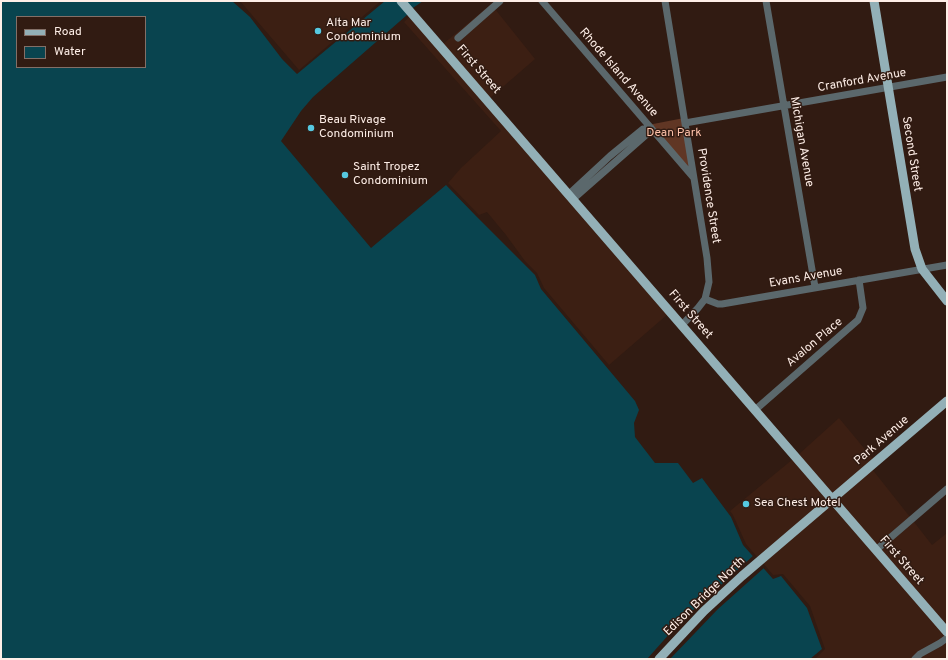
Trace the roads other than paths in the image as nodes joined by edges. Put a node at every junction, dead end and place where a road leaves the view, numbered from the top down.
1 (401, 1) edge
2 (500, 1) edge
3 (542, 1) edge
4 (665, 1) edge
5 (766, 1) edge
6 (874, 1) edge
7 (458, 38) dead end
8 (947, 77) edge
9 (888, 88) junction
10 (784, 105) junction
11 (685, 122) junction
12 (651, 128) junction
13 (694, 177) junction
14 (571, 196) junction
15 (947, 265) edge
16 (922, 269) junction
17 (859, 280) junction
18 (815, 287) junction
19 (705, 299) junction
20 (947, 302) edge
21 (682, 325) junction
22 (947, 401) edge
23 (755, 410) junction
24 (947, 489) edge
25 (832, 500) junction
26 (876, 550) junction
27 (769, 554) joint
28 (947, 632) edge
29 (947, 638) edge
30 (659, 659) edge
31 (915, 659) edge

1 - 14 main road, First Street
2 - 7 street
3 - 12 street, Rhode Island Avenue
4 - 11 street, Providence Street
5 - 10 street, Michigan Avenue
6 - 9 main road, Second Street
8 - 9 street, Cranford Avenue
9 - 10 street, Cranford Avenue
9 - 16 main road, Second Street
10 - 11 street, Cranford Avenue
10 - 18 street, Michigan Avenue
11 - 13 street, Providence Street
12 - 13 street, Rhode Island Avenue
12 - 14 street
13 - 19 street, Providence Street
14 - 21 main road, First Street
15 - 16 street, Evans Avenue
16 - 17 street, Evans Avenue
16 - 20 main road, Second Street
17 - 18 street, Evans Avenue
17 - 23 street, Avalon Place
18 - 19 street, Evans Avenue
19 - 21 street
21 - 23 main road, First Street
22 - 25 main road, Park Avenue
23 - 25 main road, First Street
24 - 26 street
25 - 26 main road, First Street
25 - 27 main road, Park Avenue
26 - 28 main road, First Street
27 - 30 main road, Edison Bridge North
29 - 31 street

